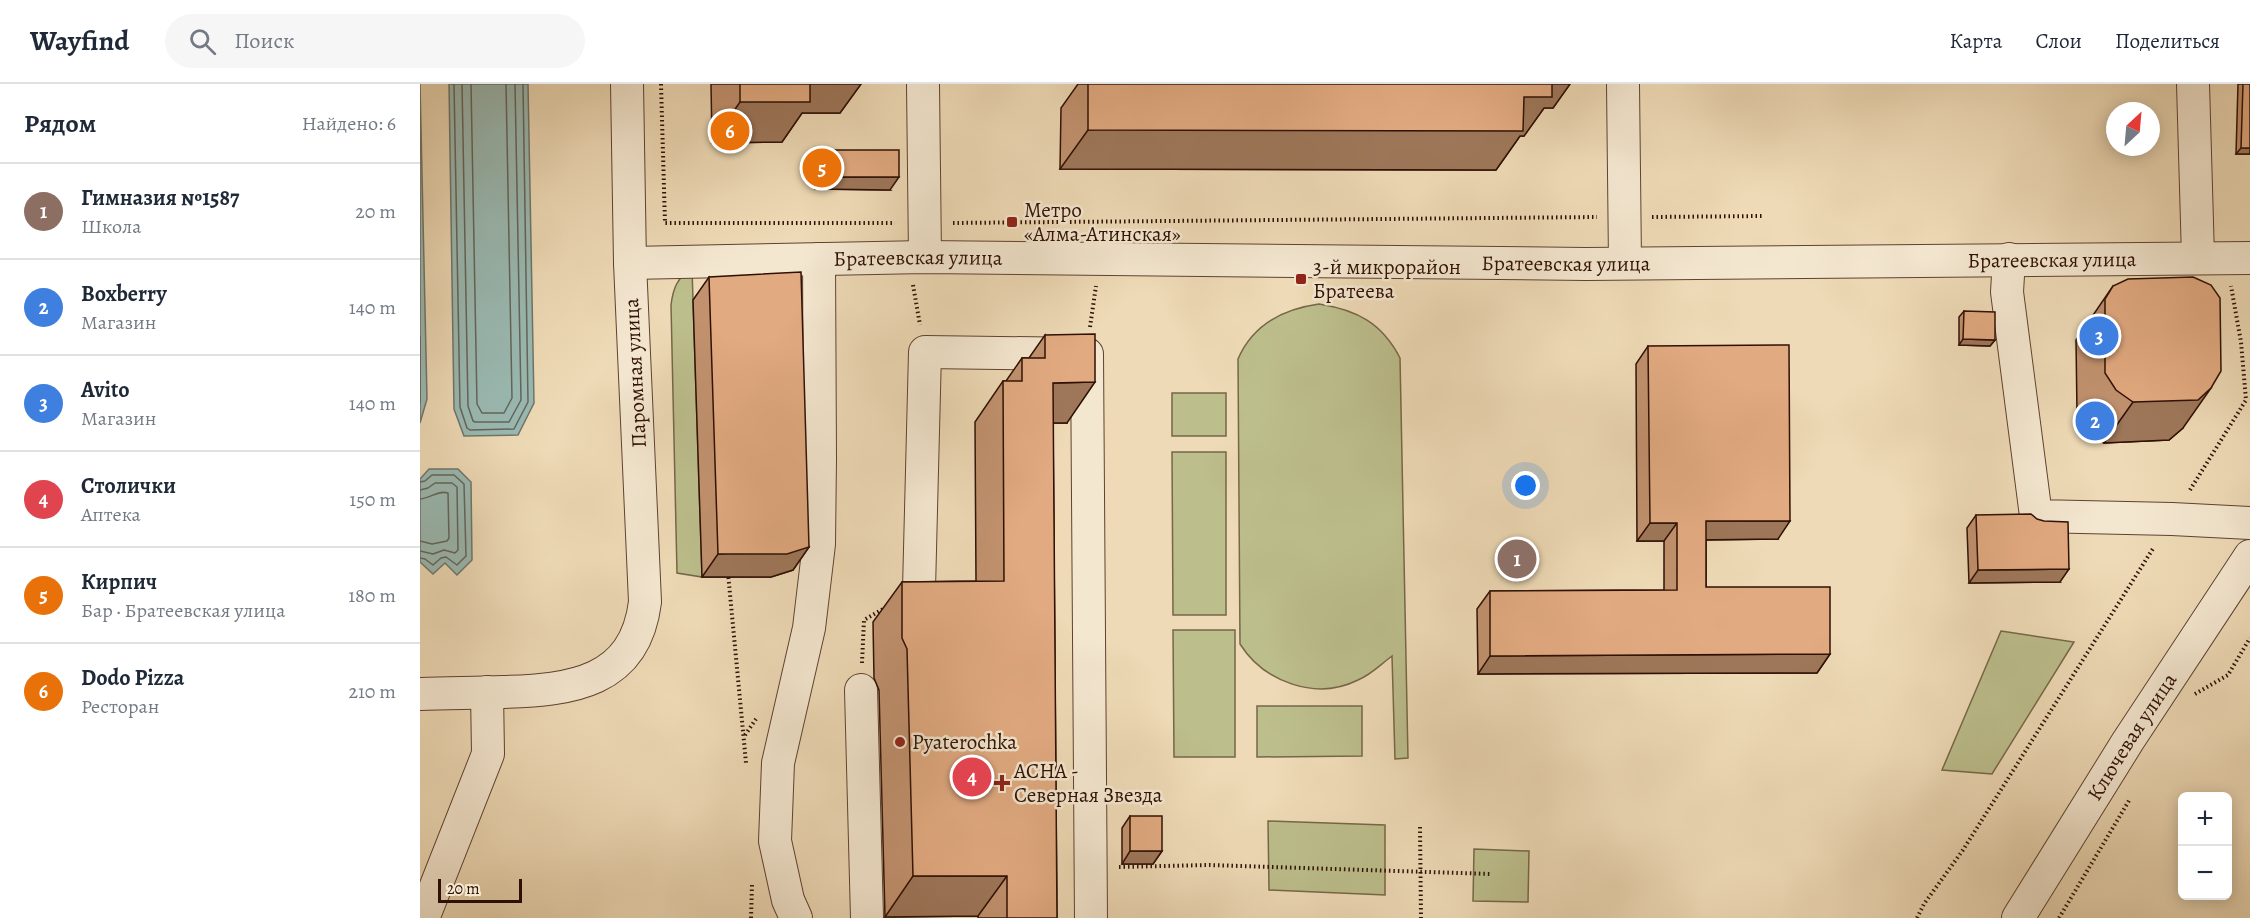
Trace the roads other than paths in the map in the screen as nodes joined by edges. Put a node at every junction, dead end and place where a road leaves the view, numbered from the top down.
1 (627, 84) edge
2 (923, 84) edge
3 (1623, 84) edge
4 (2193, 84) edge
5 (2198, 258) junction
6 (2250, 258) edge
7 (819, 259) junction
8 (2009, 259) junction
9 (1625, 262) junction
10 (630, 263) junction
11 (918, 267) junction
12 (2250, 523) edge
13 (2250, 556) edge
14 (919, 589) edge
15 (861, 690) road end
16 (487, 693) junction
17 (420, 694) edge
18 (420, 911) edge
19 (796, 918) edge
20 (867, 918) edge
21 (1091, 918) edge
22 (2018, 918) edge

1 - 10 street, Паромная улица
2 - 11 street
3 - 9 street
4 - 5 street
5 - 6 street, Братеевская улица
5 - 8 street, Братеевская улица
7 - 10 street, Братеевская улица
7 - 11 street, Братеевская улица
7 - 19 street
8 - 9 street, Братеевская улица
8 - 12 street
9 - 11 street, Братеевская улица
10 - 16 street, Паромная улица
13 - 22 street, Ключевая улица
14 - 21 street
15 - 20 street
16 - 17 street
16 - 18 street

